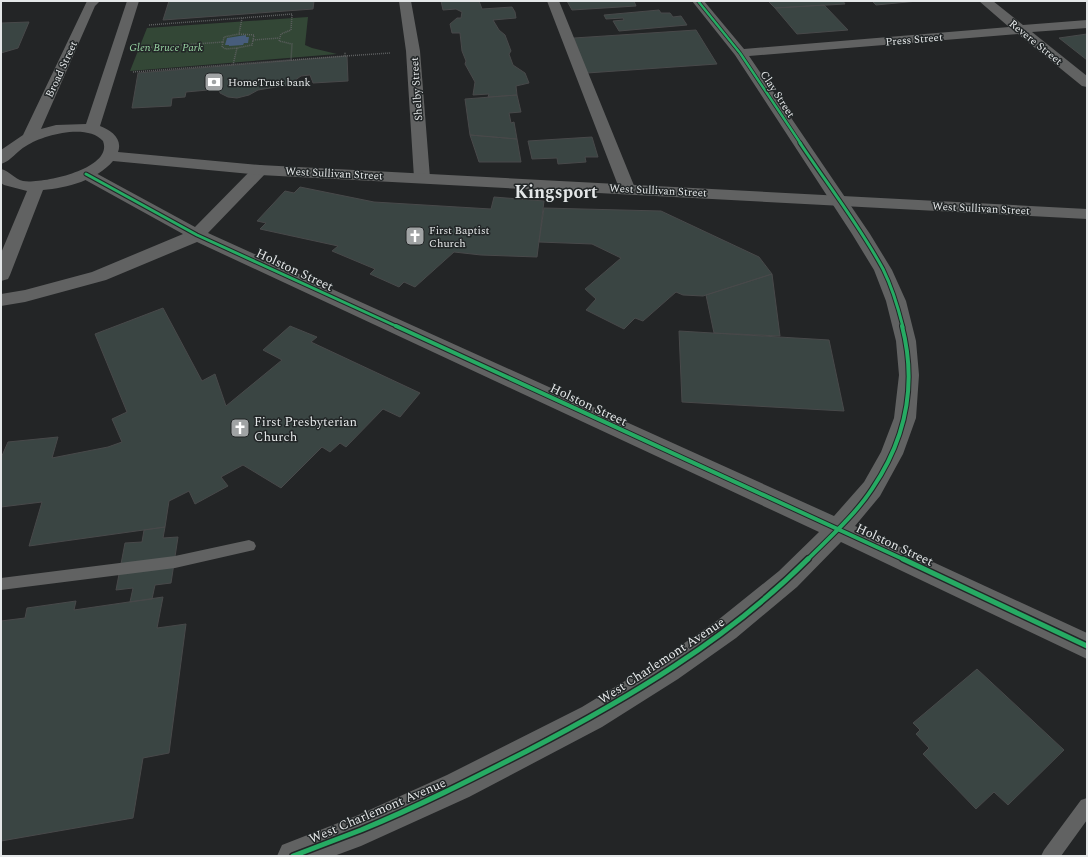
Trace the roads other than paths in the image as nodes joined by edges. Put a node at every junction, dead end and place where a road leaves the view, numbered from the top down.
1 (94, 1) edge
2 (133, 1) edge
3 (405, 1) edge
4 (553, 1) edge
5 (698, 1) edge
6 (985, 1) edge
7 (1087, 24) edge
8 (1021, 30) junction
9 (740, 53) junction
10 (1087, 83) edge
11 (92, 129) junction
12 (29, 138) junction
13 (109, 156) junction
14 (1, 159) edge
15 (260, 170) junction
16 (86, 174) junction
17 (2, 177) edge
18 (422, 178) junction
19 (37, 186) junction
20 (627, 188) junction
21 (837, 201) junction
22 (1087, 214) edge
23 (197, 235) junction
24 (1, 275) edge
25 (1, 300) edge
26 (838, 529) junction
27 (249, 546) dead end
28 (1, 584) edge
29 (1087, 646) edge
30 (1087, 806) edge
31 (293, 856) edge
32 (1050, 856) edge

1 - 12 street, Broad Street
2 - 11 street
3 - 18 street, Shelby Street
4 - 20 street
5 - 9 street, Clay Street
6 - 8 street, Revere Street
7 - 8 street, Press Street
8 - 9 street, Press Street
8 - 10 street, Revere Street
9 - 21 street, Clay Street
11 - 12 street
11 - 13 street
12 - 14 street
13 - 15 street, West Sullivan Street
13 - 16 street
15 - 18 street, West Sullivan Street
15 - 23 street
16 - 19 street
16 - 23 street, Holston Street
17 - 19 street
18 - 20 street, West Sullivan Street
19 - 24 street
20 - 21 street, West Sullivan Street
21 - 22 street, West Sullivan Street
21 - 26 street, West Charlemont Avenue
23 - 25 street
23 - 26 street, Holston Street
26 - 29 street, Holston Street
26 - 31 street, West Charlemont Avenue
27 - 28 lane
30 - 32 lane

